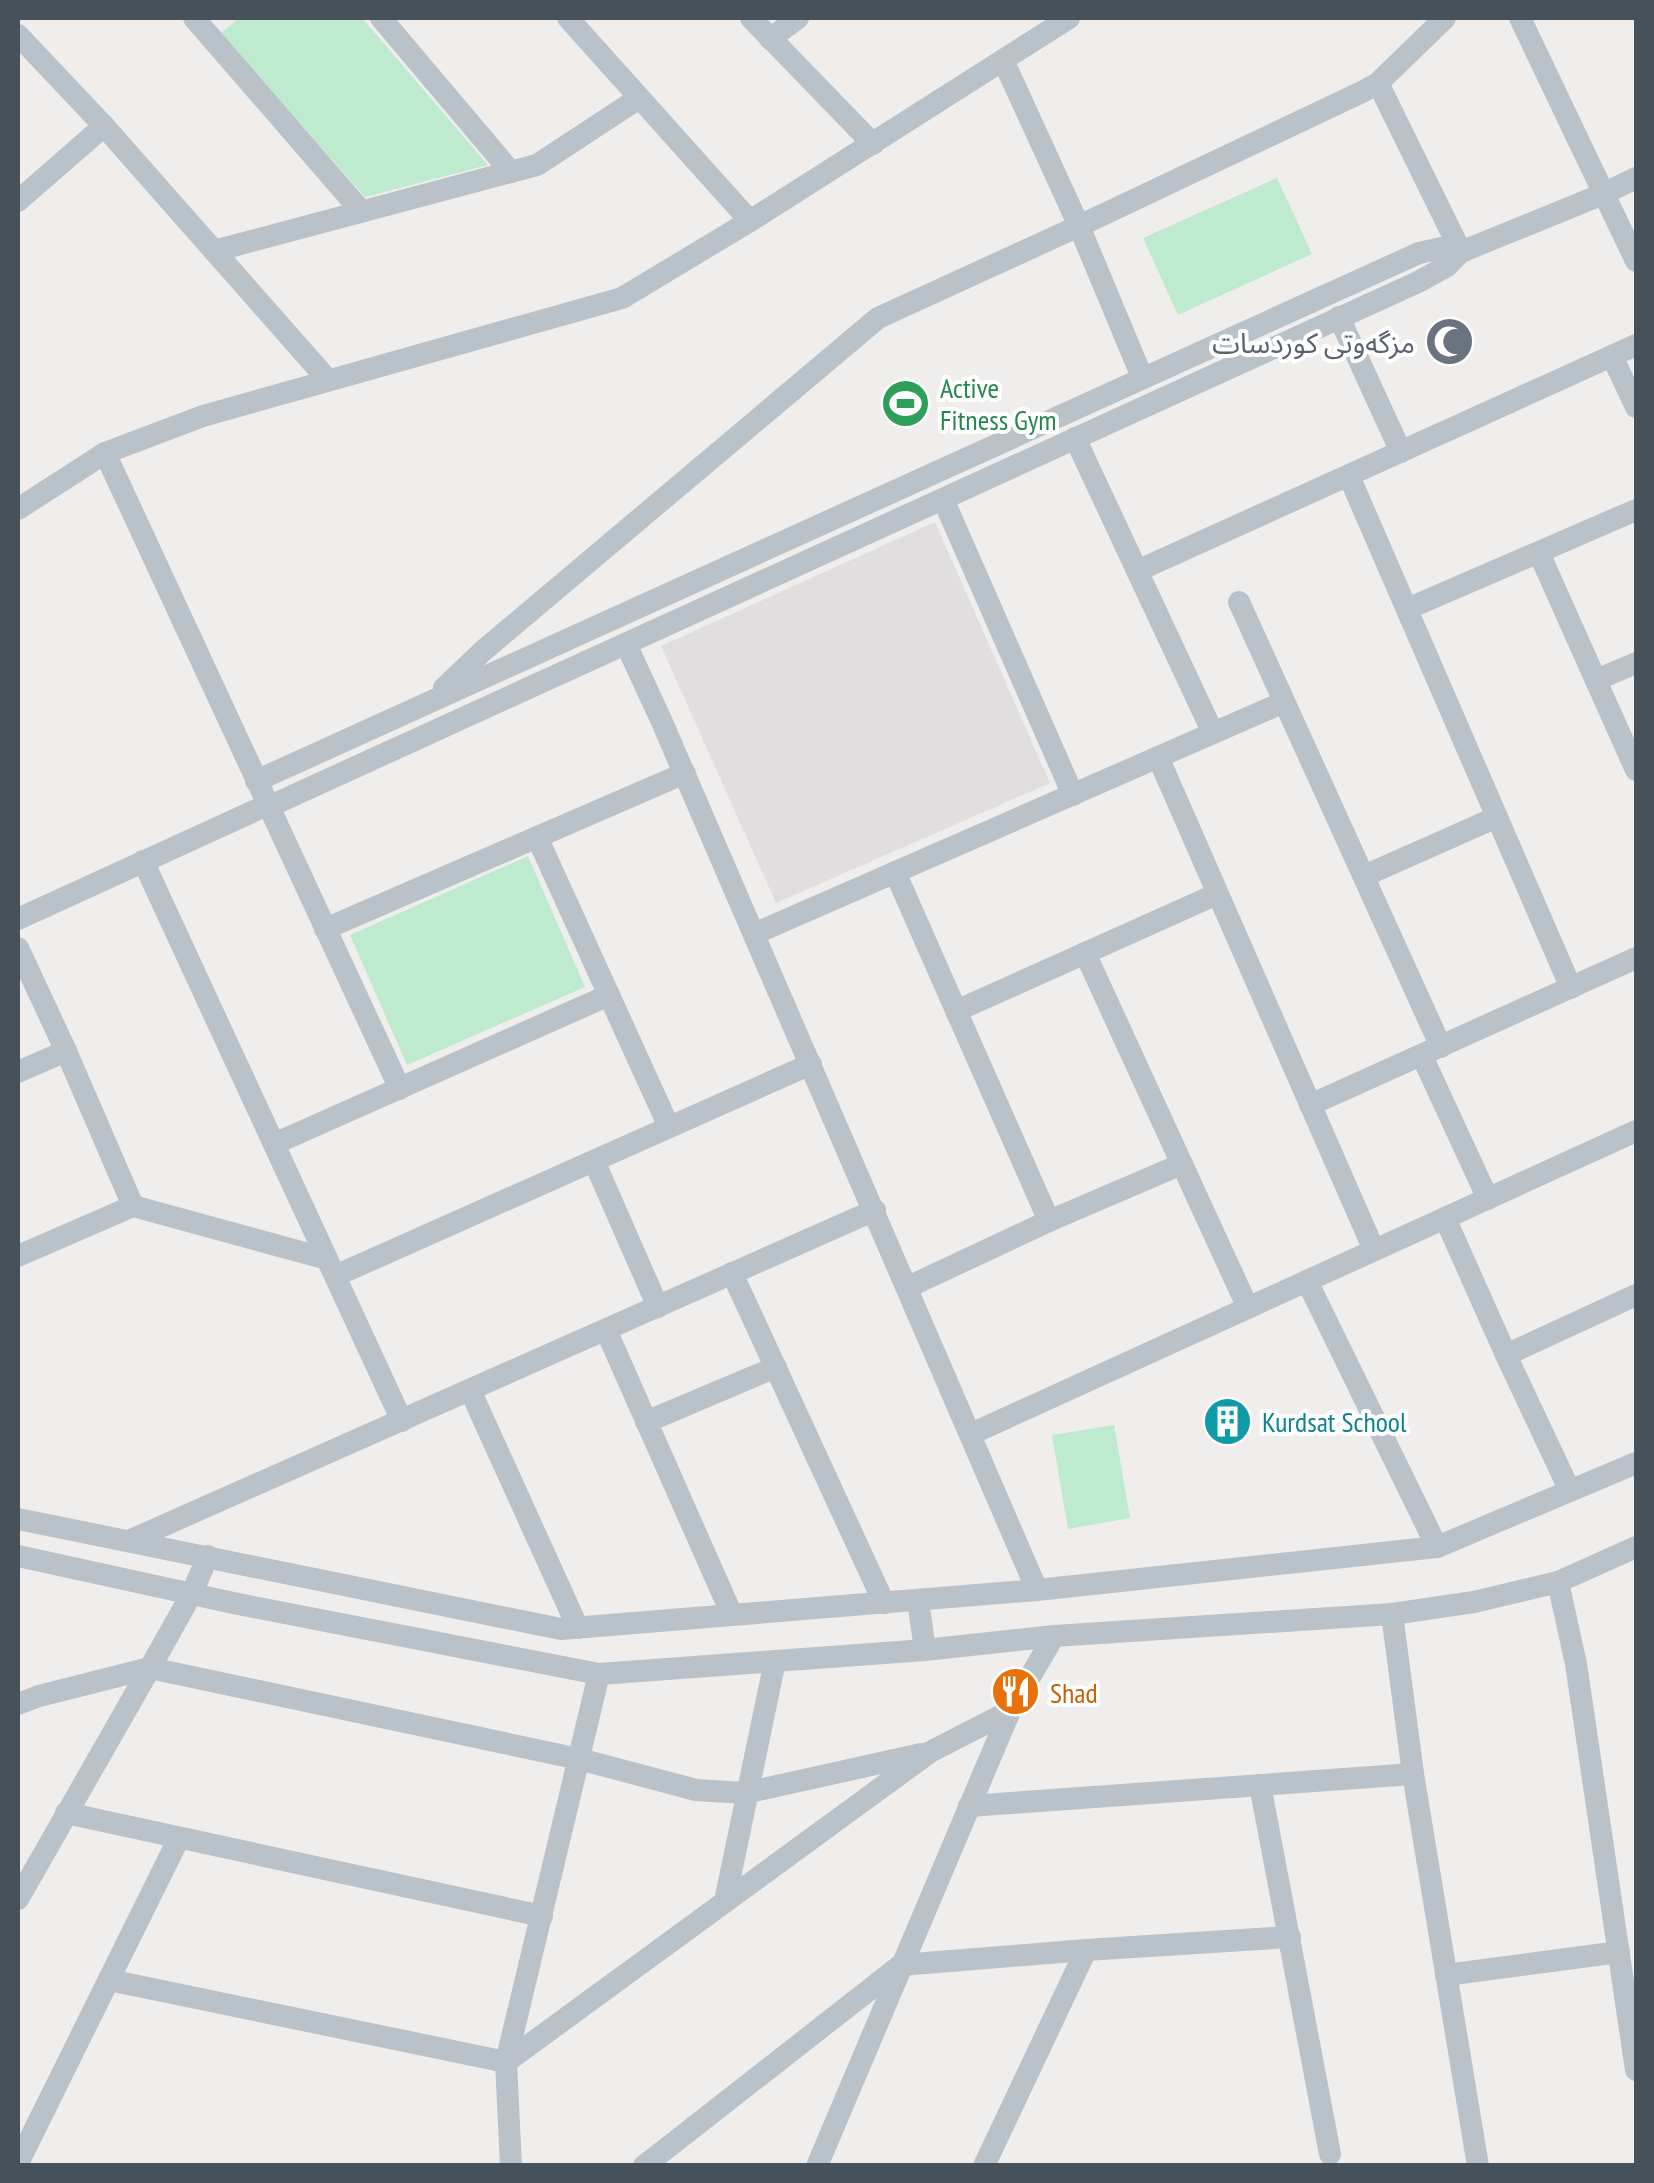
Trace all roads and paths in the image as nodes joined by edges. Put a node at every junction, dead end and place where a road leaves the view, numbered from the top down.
1 (381, 18) edge
2 (568, 18) edge
3 (751, 18) edge
4 (798, 18) edge
5 (1069, 18) edge
6 (1445, 18) edge
7 (1520, 18) edge
8 (204, 21) edge
9 (18, 35) edge
10 (770, 38) junction
11 (1003, 60) junction
12 (1378, 83) junction
13 (639, 98) junction
14 (104, 126) junction
15 (873, 144) junction
16 (511, 172) junction
17 (1636, 178) edge
18 (1603, 194) junction
19 (18, 201) edge
20 (362, 212) junction
21 (750, 222) junction
22 (1079, 226) junction
23 (214, 251) junction
24 (1460, 252) junction
25 (1636, 261) edge
26 (1340, 317) junction
27 (1636, 345) edge
28 (1612, 356) junction
29 (1142, 377) junction
30 (328, 380) junction
31 (1636, 407) edge
32 (1075, 438) junction
33 (1401, 452) junction
34 (105, 453) junction
35 (1349, 476) junction
36 (943, 499) junction
37 (18, 509) edge
38 (1636, 510) edge
39 (1539, 554) junction
40 (1137, 572) junction
41 (1240, 602) dead end
42 (1407, 610) junction
43 (626, 644) junction
44 (1636, 663) edge
45 (1596, 680) junction
46 (1284, 702) junction
47 (428, 703) junction
48 (1212, 733) junction
49 (1158, 758) junction
50 (1636, 770) edge
51 (684, 773) junction
52 (256, 781) junction
53 (1073, 794) junction
54 (267, 806) junction
55 (1497, 817) junction
56 (538, 836) junction
57 (142, 862) junction
58 (896, 872) junction
59 (1364, 876) junction
60 (1218, 894) junction
61 (18, 918) edge
62 (325, 930) junction
63 (754, 934) junction
64 (18, 948) edge
65 (1085, 953) junction
66 (1636, 958) edge
67 (1571, 988) junction
68 (610, 995) junction
69 (956, 1011) junction
70 (66, 1051) junction
71 (1432, 1052) junction
72 (811, 1064) junction
73 (18, 1072) edge
74 (400, 1088) junction
75 (1310, 1105) junction
76 (669, 1127) junction
77 (1636, 1131) edge
78 (274, 1144) junction
79 (594, 1161) junction
80 (1182, 1164) junction
81 (1488, 1199) junction
82 (132, 1206) junction
83 (875, 1210) junction
84 (1445, 1218) junction
85 (1049, 1221) junction
86 (20, 1249) edge
87 (1374, 1250) junction
88 (331, 1267) junction
89 (732, 1274) junction
90 (1307, 1281) junction
91 (908, 1287) junction
92 (1636, 1295) edge
93 (658, 1306) junction
94 (1248, 1308) junction
95 (606, 1330) junction
96 (1506, 1355) junction
97 (776, 1367) junction
98 (470, 1390) junction
99 (402, 1420) junction
100 (646, 1422) junction
101 (971, 1434) junction
102 (1636, 1463) edge
103 (1570, 1492) junction
104 (18, 1518) edge
105 (132, 1540) junction
106 (1438, 1547) junction
107 (1636, 1548) edge
108 (18, 1556) edge
109 (208, 1556) junction
110 (1558, 1582) junction
111 (1037, 1590) junction
112 (192, 1593) junction
113 (918, 1600) junction
114 (884, 1603) junction
115 (1392, 1614) junction
116 (732, 1616) junction
117 (578, 1628) junction
118 (1054, 1636) junction
119 (925, 1650) junction
120 (774, 1661) junction
121 (150, 1668) junction
122 (600, 1674) junction
123 (18, 1704) edge
124 (1010, 1711) junction
125 (930, 1752) junction
126 (579, 1759) junction
127 (1413, 1774) junction
128 (1260, 1785) junction
129 (746, 1793) junction
130 (969, 1806) junction
131 (66, 1813) junction
132 (179, 1838) junction
133 (18, 1899) edge
134 (724, 1901) junction
135 (542, 1916) junction
136 (1290, 1937) junction
137 (1086, 1950) junction
138 (1619, 1952) junction
139 (901, 1965) junction
140 (1446, 1975) junction
141 (109, 1980) junction
142 (506, 2062) junction
143 (1636, 2070) edge
144 (1330, 2154) dead end
145 (24, 2162) edge
146 (511, 2166) edge
147 (644, 2166) edge
148 (817, 2166) edge
149 (984, 2166) edge
150 (1478, 2166) edge

1 - 16 street
2 - 13 street
3 - 10 street
4 - 10 street
5 - 11 street
6 - 12 street
7 - 18 street
8 - 20 street
9 - 14 street
10 - 15 street
11 - 15 street
11 - 22 street
12 - 22 street
12 - 24 street
13 - 16 street
13 - 21 street
14 - 19 street
14 - 23 street
15 - 21 street
16 - 20 street
17 - 18 street
18 - 24 street
18 - 25 street
20 - 23 street
21 - 30 street
22 - 29 street
22 - 47 street
23 - 30 street
24 - 26 street
24 - 29 street
26 - 32 street
26 - 33 street
27 - 28 street
28 - 31 street
28 - 33 street
29 - 47 street
30 - 34 street
32 - 36 street
32 - 40 street
33 - 35 street
34 - 37 street
34 - 52 street
35 - 40 street
35 - 42 street
36 - 43 street
36 - 53 street
38 - 39 street
39 - 42 street
39 - 45 street
40 - 48 street
41 - 46 street
42 - 55 street
43 - 51 street
43 - 54 street
44 - 45 street
45 - 50 street
46 - 48 street
46 - 59 street
47 - 52 street
48 - 49 street
49 - 53 street
49 - 60 street
51 - 56 street
51 - 63 street
52 - 54 street
53 - 58 street
54 - 57 street
54 - 62 street
55 - 59 street
55 - 67 street
56 - 62 street
56 - 68 street
57 - 61 street
57 - 78 street
58 - 63 street
58 - 69 street
59 - 71 street
60 - 65 street
60 - 75 street
62 - 74 street
63 - 72 street
64 - 70 street
65 - 69 street
65 - 80 street
66 - 67 street
67 - 71 street
68 - 74 street
68 - 76 street
69 - 85 street
70 - 73 street
70 - 82 street
71 - 75 street
71 - 81 street
72 - 76 street
72 - 83 street
74 - 78 street
75 - 87 street
76 - 79 street
77 - 81 street
78 - 88 street
79 - 88 street
79 - 93 street
80 - 85 street
80 - 94 street
81 - 84 street
82 - 86 street
82 - 88 street
83 - 89 street
83 - 91 street
84 - 87 street
84 - 96 street
85 - 91 street
87 - 90 street
88 - 99 street
89 - 93 street
89 - 97 street
90 - 94 street
90 - 106 street
91 - 101 street
92 - 96 street
93 - 95 street
94 - 101 street
95 - 98 street
95 - 100 street
96 - 103 street
97 - 100 street
97 - 114 street
98 - 99 street
98 - 117 street
99 - 105 street
100 - 116 street
101 - 111 street
102 - 103 street
103 - 106 street
104 - 105 street
105 - 109 street
106 - 111 street
107 - 110 street
108 - 112 street
109 - 112 street
109 - 117 street
110 - 115 street
110 - 138 street
111 - 113 street
112 - 121 street
112 - 122 street
113 - 114 street
113 - 119 street
114 - 116 street
115 - 118 street
115 - 127 street
116 - 117 street
118 - 119 street
118 - 124 street
119 - 120 street
120 - 122 street
120 - 129 street
121 - 123 street
121 - 126 street
121 - 131 street
122 - 126 street
124 - 125 street
124 - 130 street
125 - 129 street
125 - 134 street
126 - 129 street
126 - 135 street
127 - 128 street
127 - 140 street
128 - 130 street
128 - 136 street
129 - 134 street
130 - 139 street
131 - 132 street
131 - 133 street
132 - 135 street
132 - 141 street
134 - 142 street
135 - 142 street
136 - 137 street
136 - 144 street
137 - 139 street
137 - 149 street
138 - 140 street
138 - 143 street
139 - 147 street
139 - 148 street
140 - 150 street
141 - 142 street
141 - 145 street
142 - 146 street

